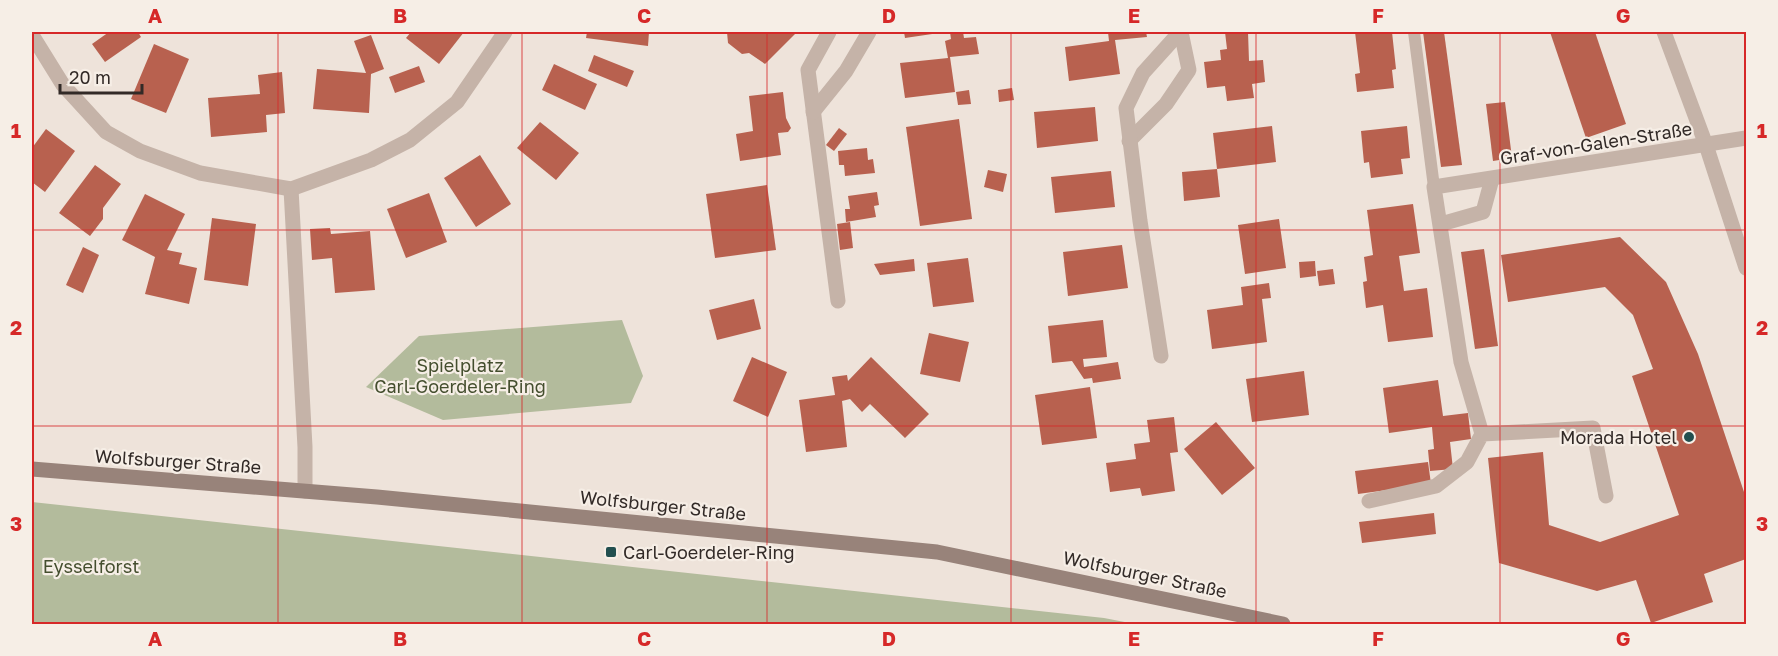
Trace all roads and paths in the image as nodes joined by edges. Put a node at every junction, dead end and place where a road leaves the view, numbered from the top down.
1 (505, 32) edge
2 (830, 32) edge
3 (869, 32) edge
4 (1180, 32) edge
5 (1414, 32) edge
6 (1664, 32) edge
7 (32, 34) edge
8 (813, 111) junction
9 (1746, 138) edge
10 (1129, 141) junction
11 (1706, 145) junction
12 (1492, 179) junction
13 (1434, 187) junction
14 (291, 189) junction
15 (1441, 224) junction
16 (1746, 268) edge
17 (838, 301) dead end
18 (1161, 356) dead end
19 (1482, 434) junction
20 (32, 470) edge
21 (305, 491) junction
22 (1606, 496) dead end
23 (1369, 501) dead end
24 (1283, 624) edge

1 - 14 street
2 - 8 street
3 - 8 street
4 - 10 street
4 - 10 street
5 - 13 lane
6 - 11 street
7 - 14 street
8 - 17 street
9 - 11 street, Graf-von-Galen-Straße
10 - 18 street
11 - 12 street, Graf-von-Galen-Straße
11 - 16 street
12 - 13 street, Graf-von-Galen-Straße
12 - 15 street, Graf-von-Galen-Straße
13 - 15 street
14 - 21 street
15 - 19 street
19 - 22 street
19 - 23 street
20 - 21 street, Wolfsburger Straße
21 - 24 street, Wolfsburger Straße

